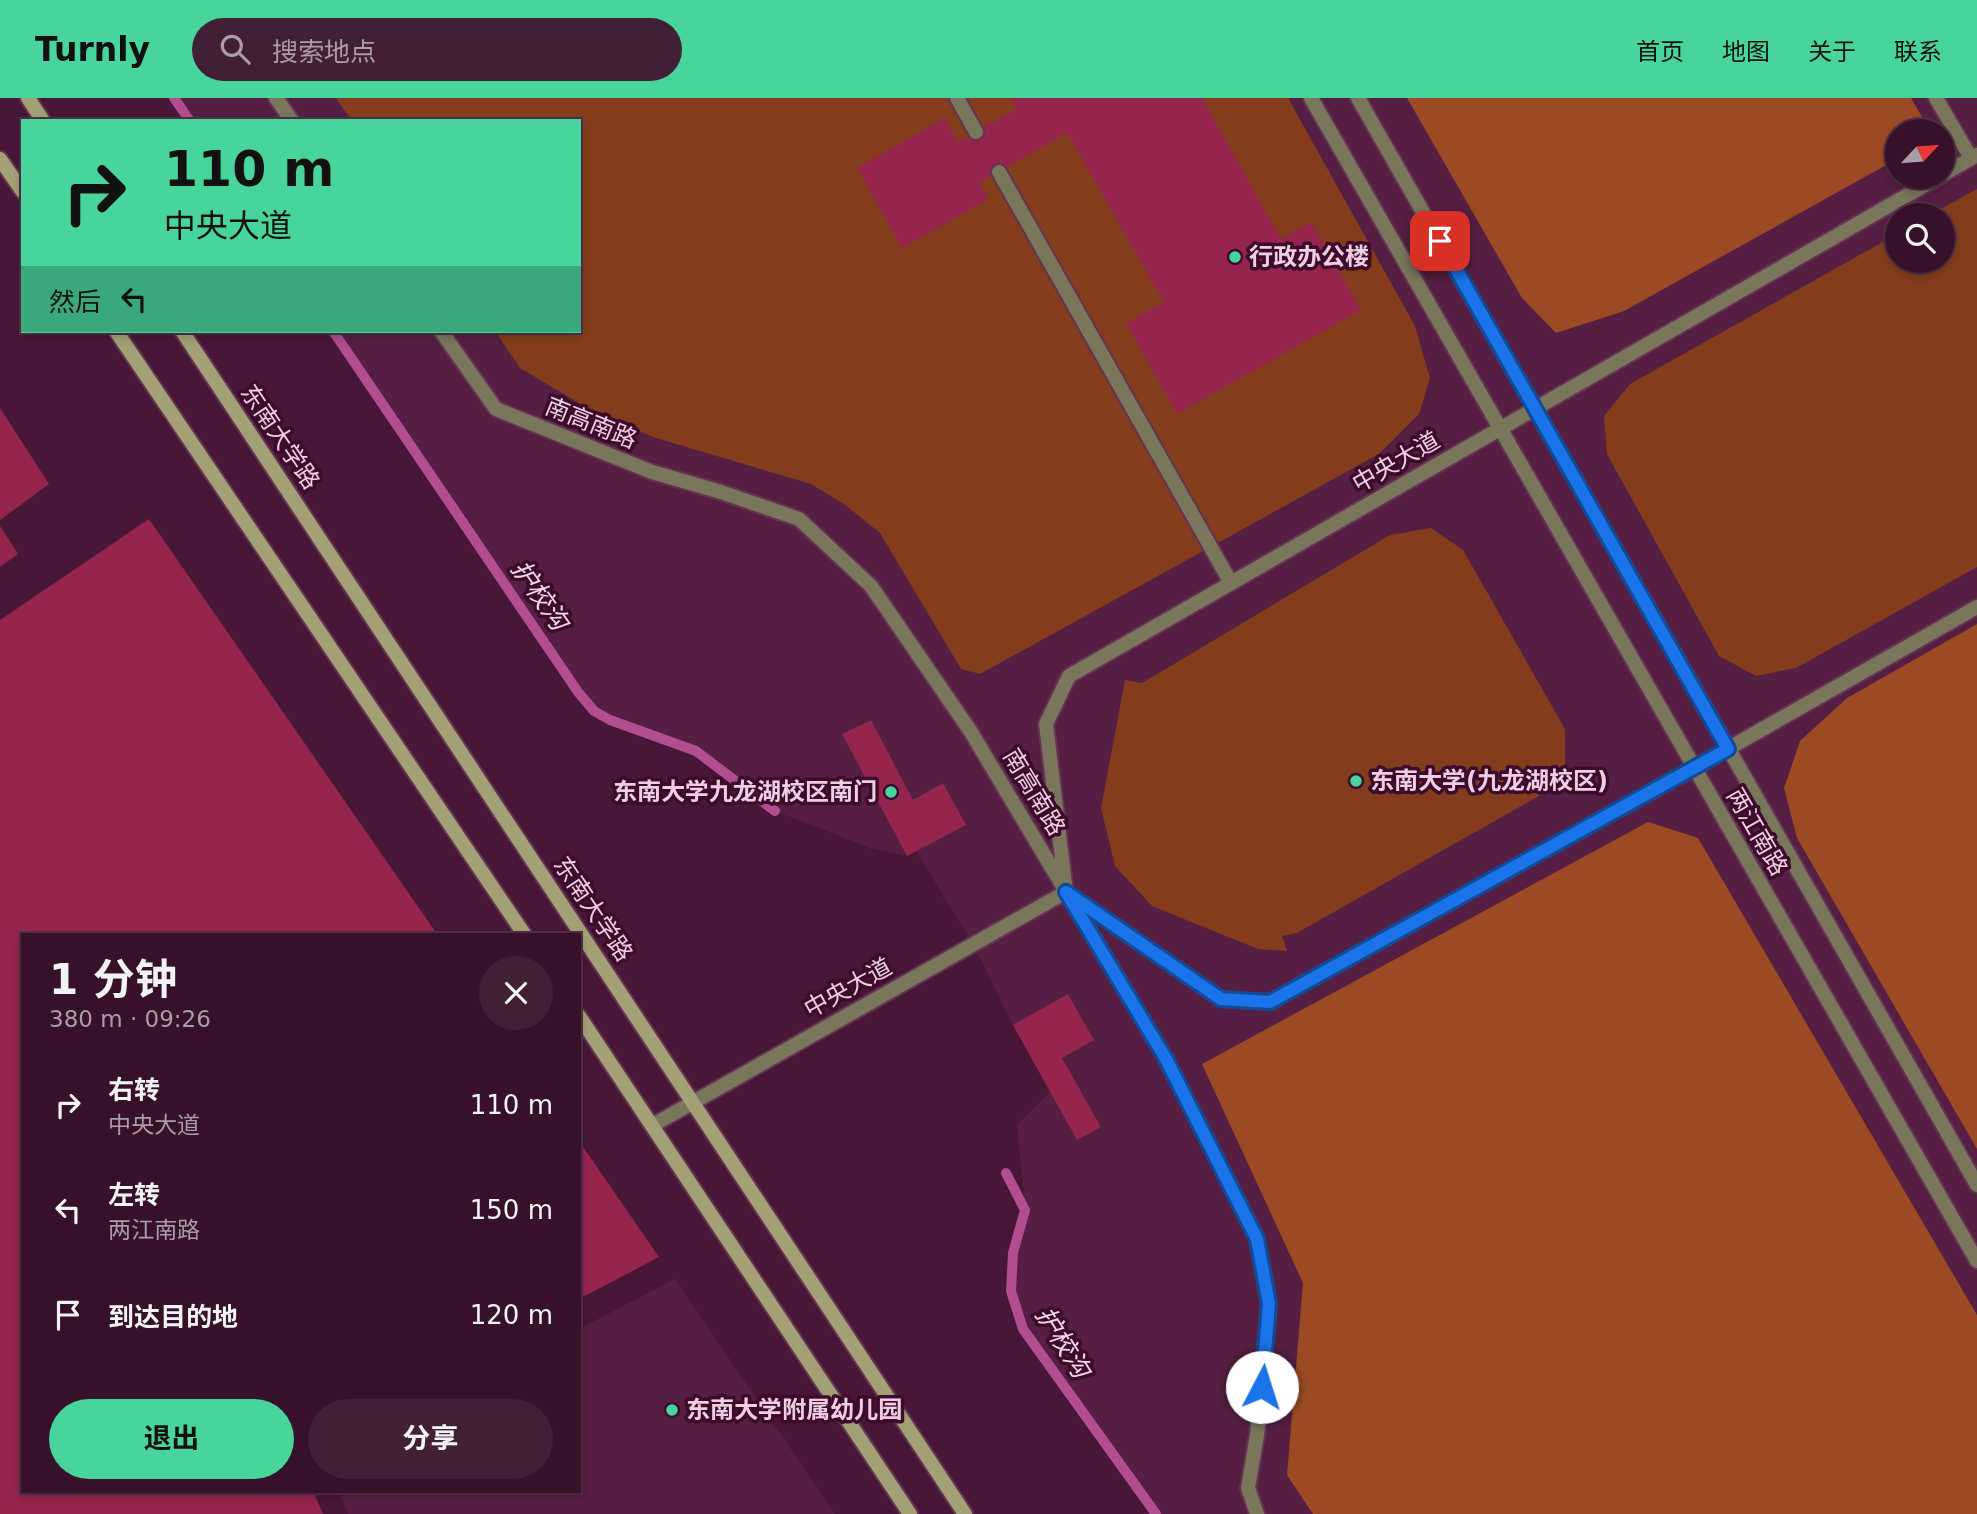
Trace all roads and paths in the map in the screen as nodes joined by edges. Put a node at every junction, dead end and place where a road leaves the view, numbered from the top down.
1 (28, 98) edge
2 (276, 98) edge
3 (957, 98) edge
4 (1311, 98) edge
5 (1359, 98) edge
6 (1936, 98) edge
7 (42, 119) edge
8 (291, 119) edge
9 (976, 132) dead end
10 (1974, 156) edge
11 (0, 159) edge
12 (1955, 168) edge
13 (999, 172) dead end
14 (21, 189) edge
15 (1918, 189) edge
16 (117, 333) edge
17 (183, 333) edge
18 (441, 333) edge
19 (1535, 409) junction
20 (1500, 428) junction
21 (1231, 583) junction
22 (1977, 607) edge
23 (1728, 749) junction
24 (1694, 768) junction
25 (1066, 892) junction
26 (523, 933) edge
27 (581, 933) edge
28 (581, 933) edge
29 (581, 1019) edge
30 (693, 1102) junction
31 (653, 1125) junction
32 (1977, 1185) edge
33 (1975, 1250) edge
34 (909, 1514) edge
35 (965, 1514) edge
36 (1257, 1514) edge

1 - 7 main road
2 - 8 street
3 - 9 street
4 - 20 street, 两江南路
5 - 19 street, 两江南路
6 - 10 street
10 - 12 street, 中央大道
11 - 14 main road
13 - 21 street
15 - 19 street, 中央大道
16 - 26 main road
17 - 28 main road, 东南大学路
18 - 25 street, 南高南路
19 - 20 street, 中央大道
19 - 23 street, 两江南路
20 - 21 street, 中央大道
20 - 24 street, 两江南路
21 - 25 street, 中央大道
22 - 23 street
23 - 24 street
23 - 32 street, 两江南路
24 - 25 street
24 - 33 street, 两江南路
25 - 30 street, 中央大道
25 - 36 street, 南高南路
27 - 30 main road, 东南大学路
29 - 31 main road
30 - 31 street, 中央大道
30 - 35 main road, 东南大学路
31 - 34 main road

